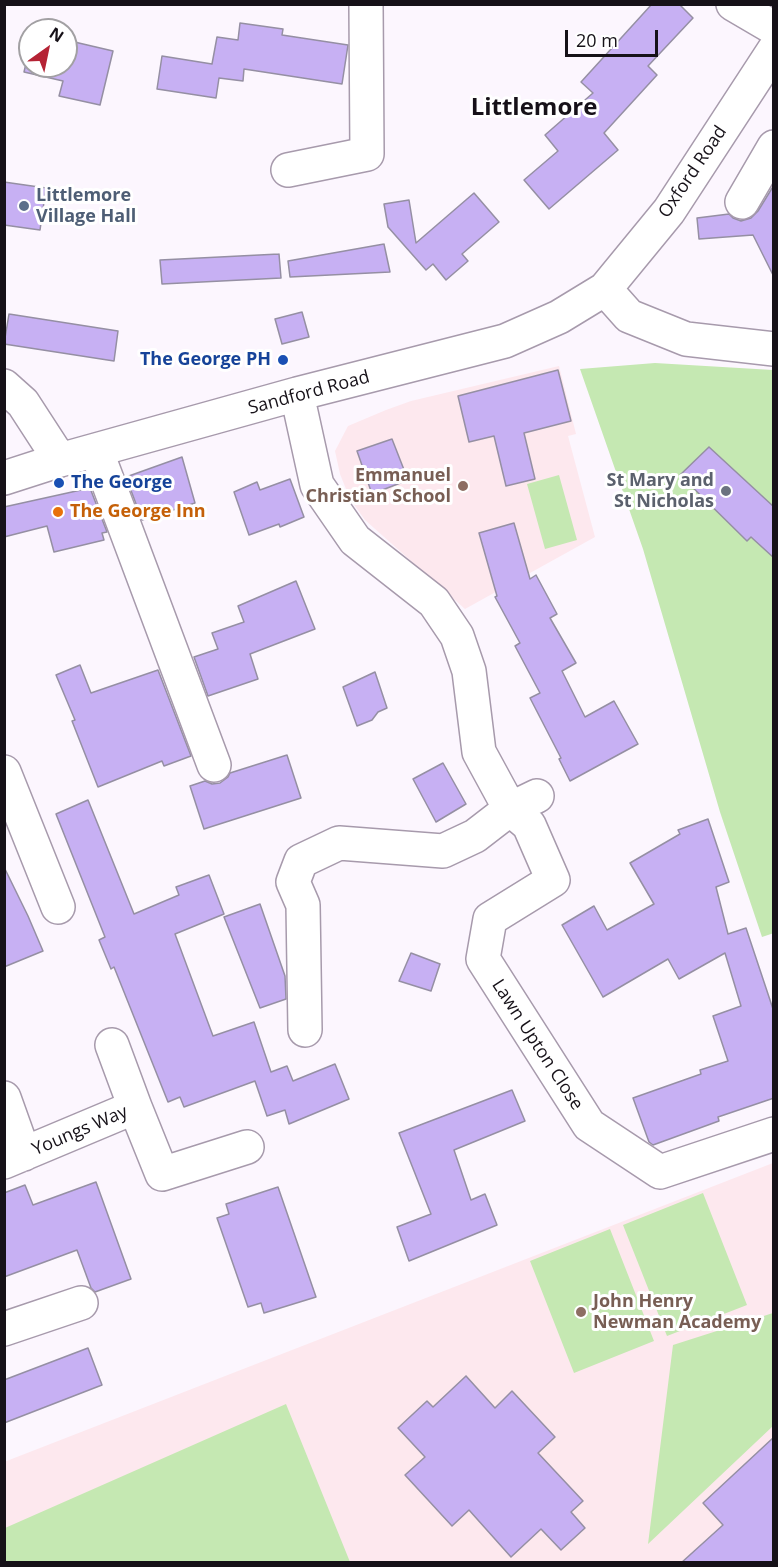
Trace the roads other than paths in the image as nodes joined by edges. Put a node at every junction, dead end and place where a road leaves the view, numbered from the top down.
1 (366, 4) edge
2 (733, 4) edge
3 (774, 28) edge
4 (774, 50) edge
5 (774, 147) edge
6 (288, 170) dead end
7 (742, 202) dead end
8 (604, 289) junction
9 (774, 349) edge
10 (4, 386) edge
11 (297, 394) junction
12 (96, 450) junction
13 (60, 460) junction
14 (4, 477) edge
15 (214, 765) dead end
16 (4, 772) edge
17 (524, 803) junction
18 (58, 907) dead end
19 (305, 1030) dead end
20 (112, 1045) dead end
21 (4, 1098) edge
22 (135, 1107) junction
23 (774, 1134) edge
24 (247, 1147) dead end
25 (14, 1158) edge
26 (81, 1303) dead end
27 (4, 1329) edge

1 - 6 street
2 - 3 street
4 - 8 street, Oxford Road
5 - 7 street
8 - 9 street
8 - 11 street, Sandford Road
10 - 13 street
11 - 12 street, Sandford Road
11 - 17 street
12 - 13 street, Sandford Road
12 - 15 street
13 - 14 street, Sandford Road
16 - 18 street
17 - 19 street
17 - 23 street, Lawn Upton Close
20 - 22 street, Youngs Way
21 - 25 street
22 - 24 street, Youngs Way
22 - 25 street, Youngs Way
26 - 27 street

